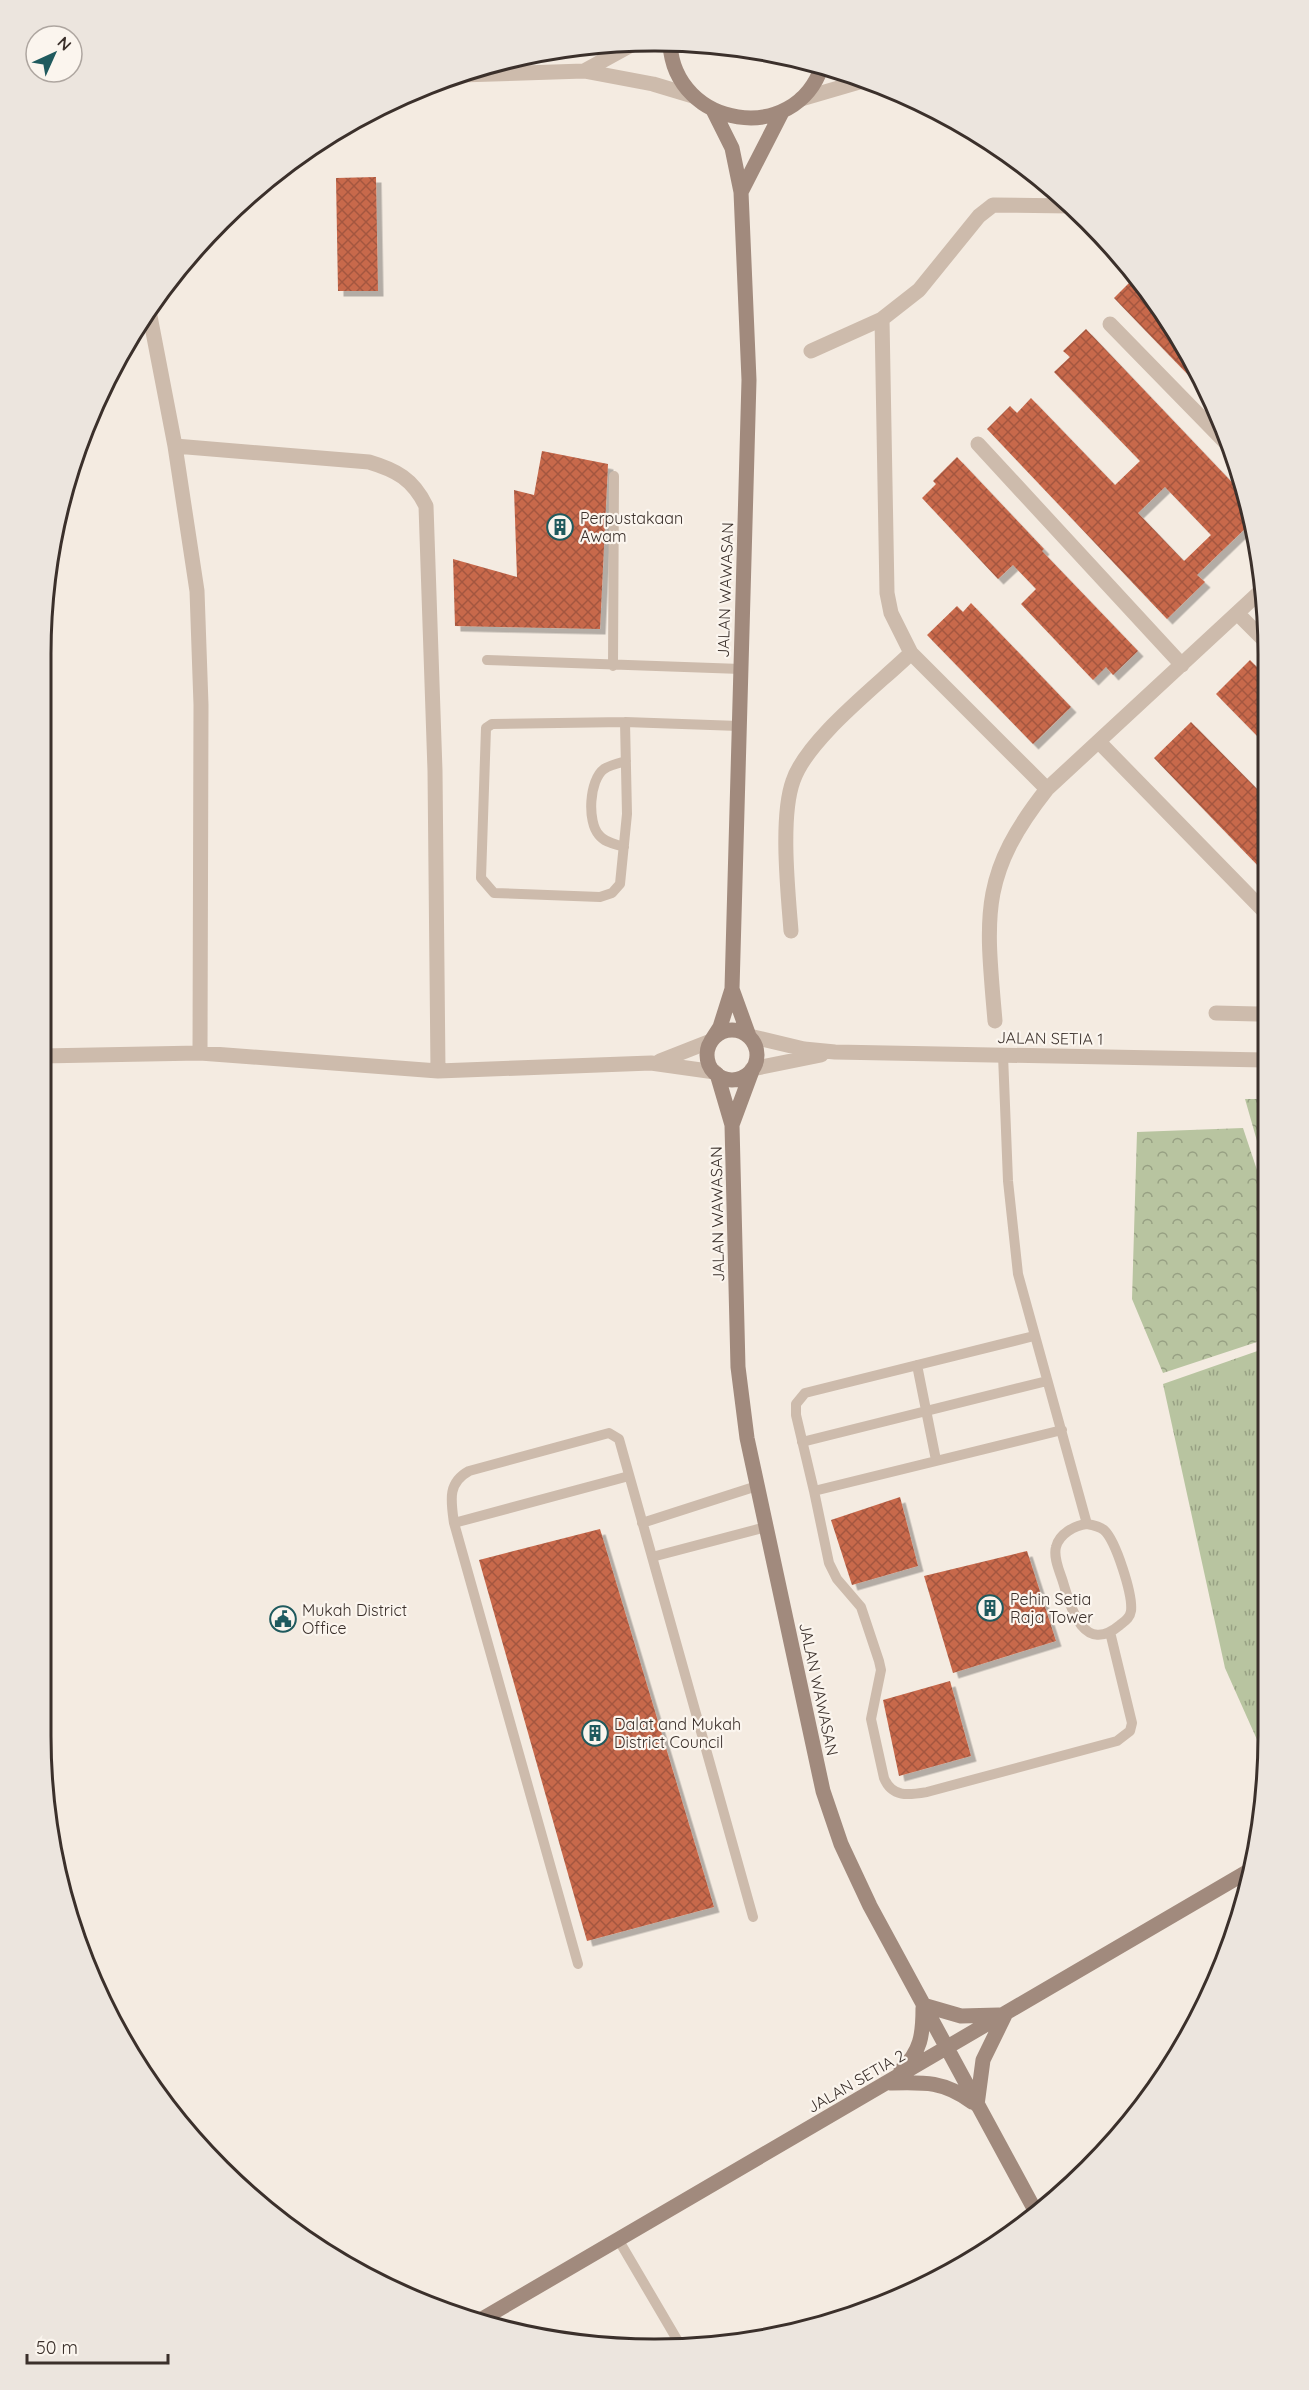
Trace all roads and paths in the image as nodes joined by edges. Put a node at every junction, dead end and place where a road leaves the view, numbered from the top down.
1 (671, 51) edge
2 (618, 52) edge
3 (584, 71) junction
4 (491, 74) edge
5 (819, 74) edge
6 (851, 84) edge
7 (693, 96) junction
8 (801, 99) junction
9 (713, 110) junction
10 (782, 112) junction
11 (741, 192) junction
12 (1057, 206) edge
13 (882, 319) junction
14 (151, 322) edge
15 (1110, 324) dead end
16 (811, 351) dead end
17 (1215, 431) edge
18 (978, 444) dead end
19 (175, 447) junction
20 (614, 476) dead end
21 (1255, 597) edge
22 (1238, 614) junction
23 (1257, 633) edge
24 (911, 653) junction
25 (487, 660) dead end
26 (1182, 665) junction
27 (613, 666) junction
28 (741, 669) junction
29 (625, 722) junction
30 (739, 726) junction
31 (1099, 742) junction
32 (626, 761) junction
33 (1047, 789) junction
34 (624, 847) junction
35 (1258, 905) edge
36 (791, 931) dead end
37 (732, 989) junction
38 (1216, 1013) dead end
39 (1258, 1014) edge
40 (995, 1021) dead end
41 (749, 1036) junction
42 (711, 1041) junction
43 (836, 1052) junction
44 (200, 1053) junction
45 (1003, 1055) junction
46 (51, 1056) edge
47 (1258, 1060) edge
48 (651, 1063) junction
49 (752, 1069) junction
50 (438, 1071) junction
51 (716, 1073) junction
52 (732, 1125) junction
53 (1034, 1336) junction
54 (917, 1365) junction
55 (1047, 1381) junction
56 (926, 1411) junction
57 (1062, 1430) junction
58 (802, 1442) junction
59 (936, 1460) junction
60 (629, 1476) junction
61 (757, 1486) junction
62 (814, 1491) junction
63 (454, 1523) junction
64 (642, 1523) junction
65 (1087, 1524) junction
66 (766, 1527) junction
67 (652, 1557) junction
68 (1110, 1632) junction
69 (1241, 1876) edge
70 (753, 1917) dead end
71 (578, 1965) dead end
72 (923, 2005) junction
73 (1005, 2015) junction
74 (947, 2049) junction
75 (887, 2083) junction
76 (977, 2106) junction
77 (1032, 2205) edge
78 (618, 2239) junction
79 (489, 2315) edge
80 (676, 2338) edge

1 - 7 street
2 - 3 street
3 - 4 street
3 - 7 street
5 - 8 street
6 - 8 street
7 - 9 street
8 - 10 street
9 - 10 street
9 - 11 street, JALAN WAWASAN
10 - 11 street, JALAN WAWASAN
11 - 28 street, JALAN WAWASAN
12 - 13 street
13 - 16 street
13 - 24 street
14 - 19 street
15 - 17 street
18 - 26 street
19 - 44 street
19 - 50 street
20 - 27 lane
21 - 22 street
22 - 23 street
22 - 26 street
24 - 33 street
24 - 36 street
25 - 27 lane
26 - 31 street
27 - 28 lane
28 - 30 street, JALAN WAWASAN
29 - 30 lane
29 - 32 lane
29 - 34 lane
30 - 37 street, JALAN WAWASAN
31 - 33 street
31 - 35 street
32 - 34 lane
32 - 34 lane
33 - 40 street
37 - 41 street, JALAN WAWASAN
37 - 42 street, JALAN WAWASAN
38 - 39 street
41 - 42 street
41 - 43 street, JALAN SETIA 1
41 - 49 street
42 - 48 street
42 - 51 street
43 - 45 street, JALAN SETIA 1
43 - 49 street, JALAN SETIA 1
44 - 46 street
44 - 50 street
45 - 47 street, JALAN SETIA 1
45 - 53 lane
48 - 50 street
48 - 51 street
49 - 51 street
49 - 52 street, JALAN WAWASAN
51 - 52 street, JALAN WAWASAN
52 - 61 street, JALAN WAWASAN
53 - 54 lane
53 - 55 lane
54 - 56 lane
54 - 58 lane
55 - 56 lane
55 - 57 lane
56 - 58 lane
56 - 59 lane
57 - 59 lane
57 - 65 lane
58 - 62 lane
59 - 62 lane
60 - 63 lane
60 - 63 lane
60 - 64 lane
61 - 64 lane
61 - 66 street, JALAN WAWASAN
62 - 68 lane
63 - 71 lane
64 - 67 lane
65 - 68 lane
65 - 68 lane
66 - 67 lane
66 - 72 street, JALAN WAWASAN
67 - 70 lane
69 - 73 street, JALAN SETIA 2
72 - 73 street
72 - 74 street, JALAN WAWASAN
72 - 75 street
73 - 74 street, JALAN SETIA 2
73 - 76 street
74 - 75 street, JALAN SETIA 2
74 - 76 street, JALAN WAWASAN
75 - 76 street
75 - 78 street, JALAN SETIA 2
76 - 77 street, JALAN WAWASAN
78 - 79 street, JALAN SETIA 2
78 - 80 lane

